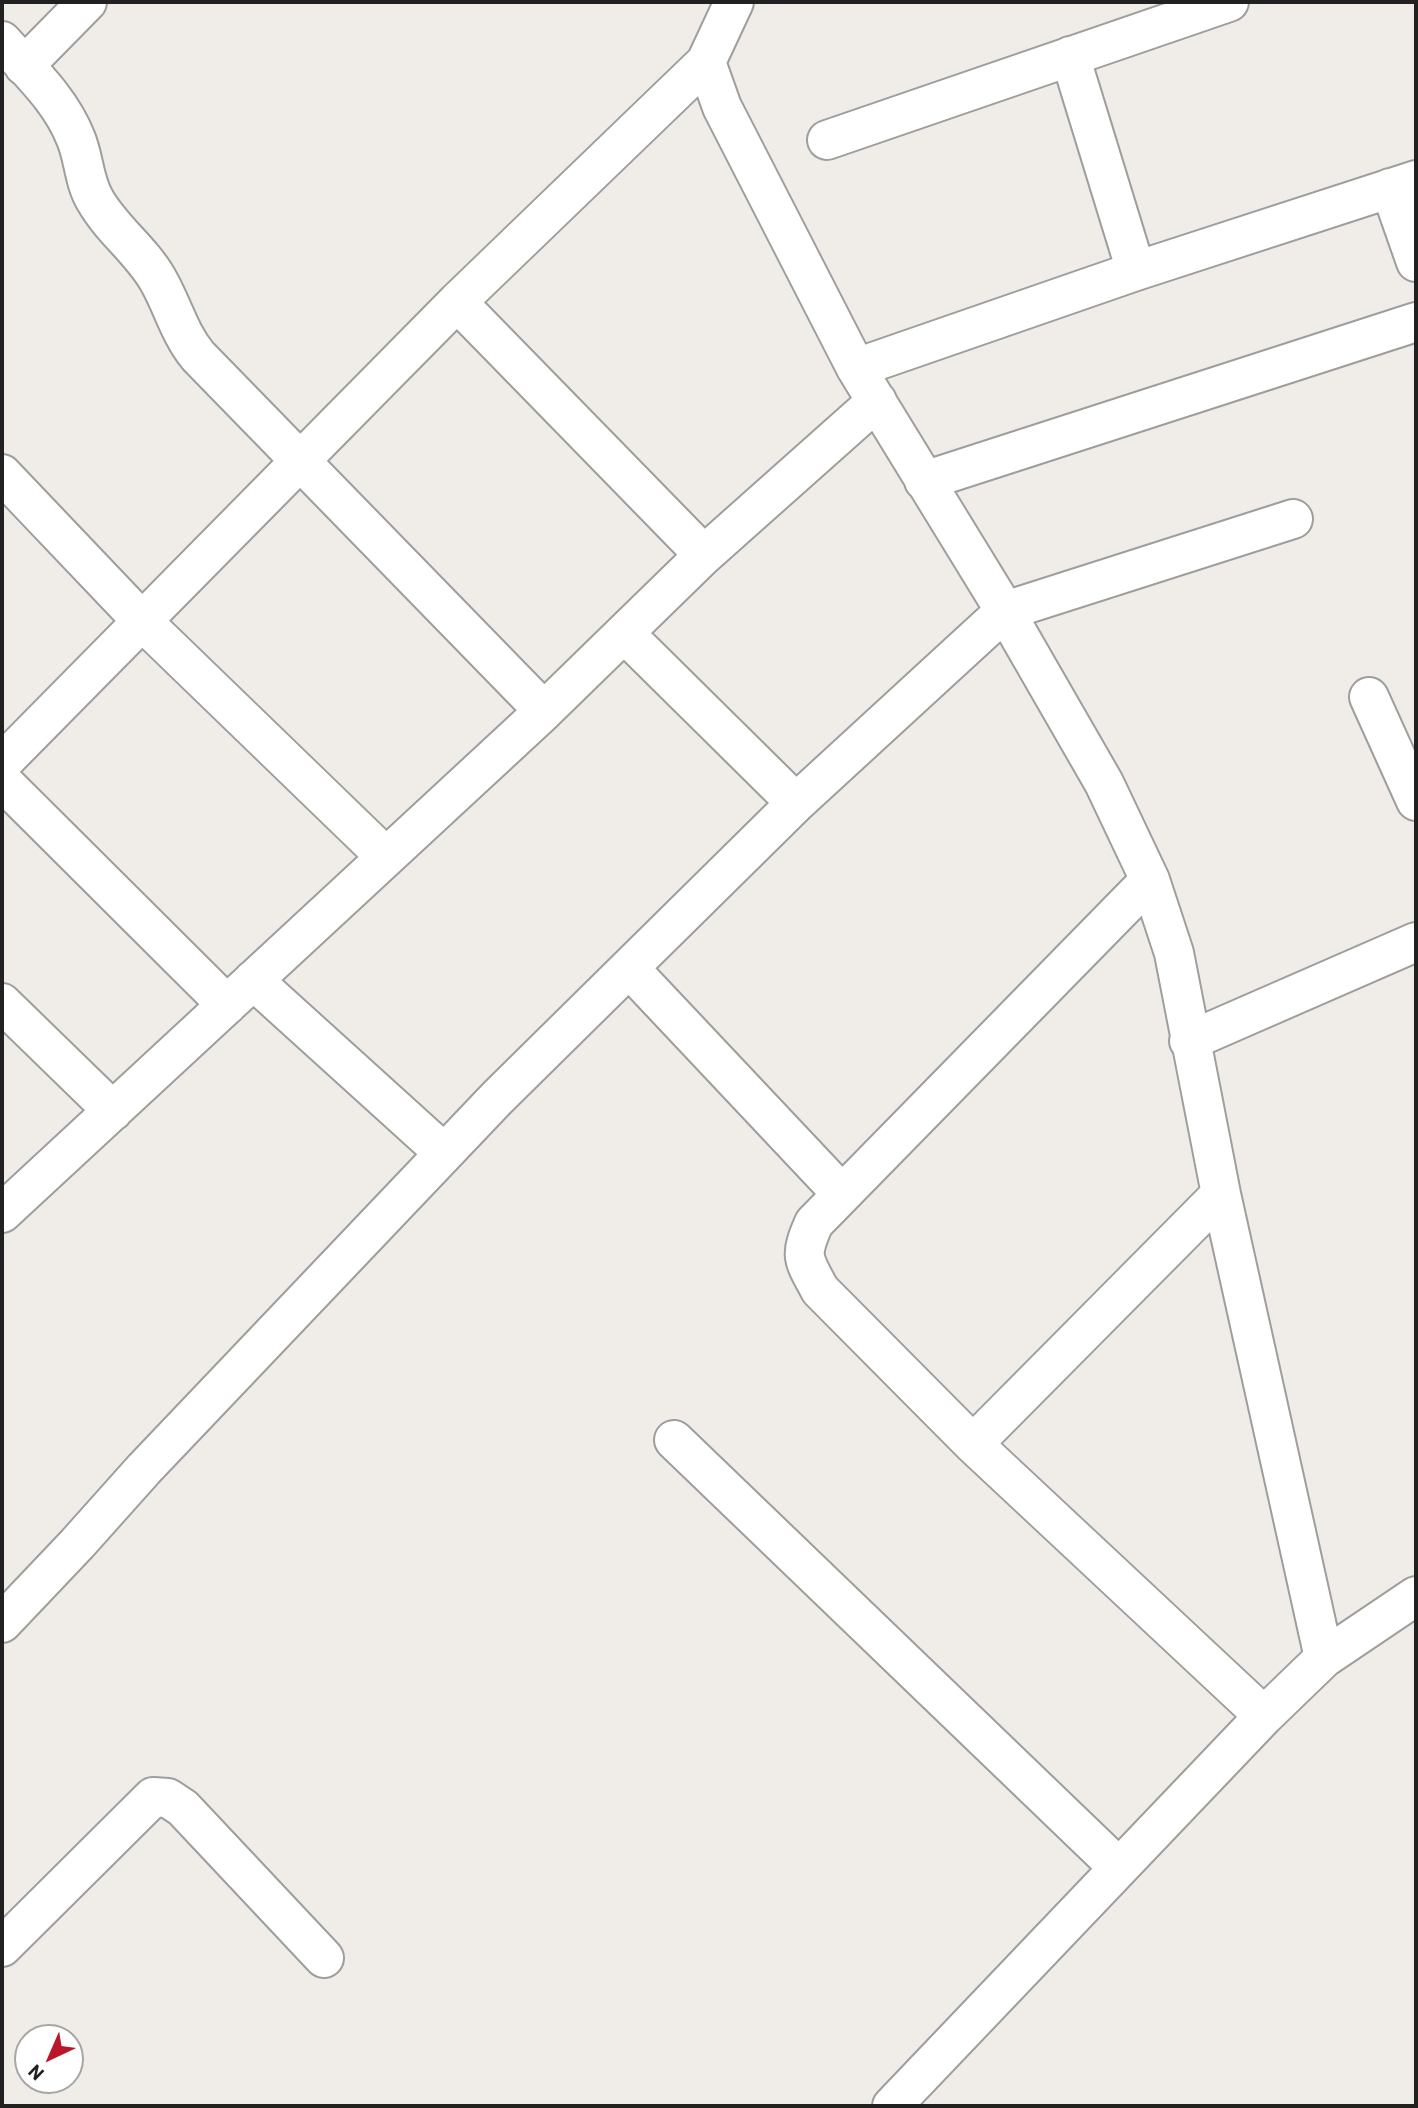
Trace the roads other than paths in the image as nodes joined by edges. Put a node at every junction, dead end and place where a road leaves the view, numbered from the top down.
1 (87, 2) edge
2 (734, 2) edge
3 (1229, 2) edge
4 (13, 53) edge
5 (1070, 56) junction
6 (706, 62) junction
7 (827, 140) dead end
8 (1403, 184) edge
9 (1416, 262) edge
10 (1136, 271) junction
11 (457, 302) junction
12 (1416, 322) edge
13 (856, 368) junction
14 (877, 401) junction
15 (300, 461) junction
16 (2, 474) edge
17 (924, 481) junction
18 (1293, 519) dead end
19 (704, 555) junction
20 (1005, 611) junction
21 (141, 620) junction
22 (624, 634) junction
23 (1369, 696) dead end
24 (544, 711) junction
25 (2, 763) edge
26 (2, 781) edge
27 (1416, 801) edge
28 (796, 803) junction
29 (386, 856) junction
30 (1150, 880) junction
31 (1416, 942) edge
32 (630, 969) junction
33 (240, 993) junction
34 (2, 1003) edge
35 (1189, 1041) junction
36 (113, 1111) junction
37 (444, 1153) junction
38 (842, 1194) junction
39 (1221, 1194) junction
40 (2, 1213) edge
41 (674, 1440) dead end
42 (973, 1444) junction
43 (1416, 1596) edge
44 (2, 1623) edge
45 (1324, 1658) junction
46 (1264, 1716) junction
47 (1119, 1868) junction
48 (2, 1947) edge
49 (324, 1958) dead end
50 (892, 2106) edge

1 - 4 street
2 - 6 street
3 - 5 street
4 - 15 street
5 - 7 street
5 - 10 street
6 - 11 street
6 - 13 street
8 - 9 street
8 - 10 street
10 - 13 street
11 - 15 street
11 - 19 street
12 - 17 street
13 - 14 street
14 - 17 street
14 - 19 street
15 - 21 street
15 - 24 street
16 - 21 street
17 - 20 street
18 - 20 street
19 - 22 street
20 - 28 street
20 - 30 street
21 - 25 street
21 - 29 street
22 - 24 street
22 - 28 street
23 - 27 street
24 - 29 street
26 - 33 street
28 - 32 street
29 - 33 street
30 - 35 street
30 - 38 street
31 - 35 street
32 - 37 street
32 - 38 street
33 - 36 street
33 - 37 street
34 - 36 street
35 - 39 street
36 - 40 street
37 - 44 street
38 - 42 street
39 - 42 street
39 - 45 street
41 - 47 street
42 - 46 street
43 - 45 street
45 - 46 street
46 - 47 street
47 - 50 street
48 - 49 street

